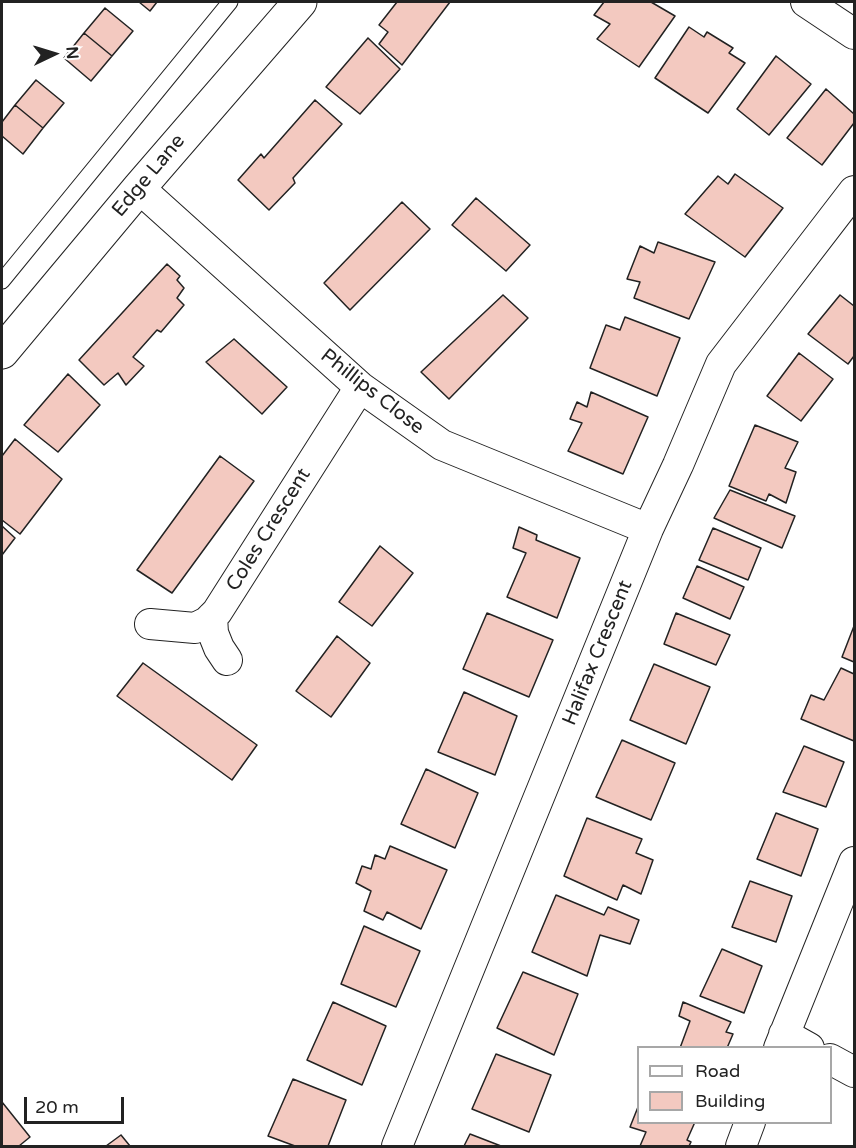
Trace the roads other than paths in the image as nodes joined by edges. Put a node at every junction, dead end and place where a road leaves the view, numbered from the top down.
1 (230, 2) edge
2 (300, 2) edge
3 (806, 2) edge
4 (855, 34) edge
5 (139, 188) junction
6 (855, 191) edge
7 (2, 281) edge
8 (2, 352) edge
9 (360, 387) junction
10 (648, 529) junction
11 (212, 617) junction
12 (150, 624) dead end
13 (226, 660) dead end
14 (855, 862) edge
15 (791, 1043) edge
16 (832, 1060) edge
17 (855, 1072) edge
18 (749, 1124) edge
19 (397, 1146) edge
20 (741, 1146) edge

1 - 7 lane
2 - 5 street, Edge Lane
3 - 4 street
5 - 8 street, Edge Lane
5 - 9 street, Phillips Close
6 - 10 street, Halifax Crescent
9 - 10 street, Phillips Close
9 - 11 street, Coles Crescent
10 - 19 street, Halifax Crescent
11 - 12 street
11 - 13 street
14 - 15 street
16 - 17 street
18 - 20 street

